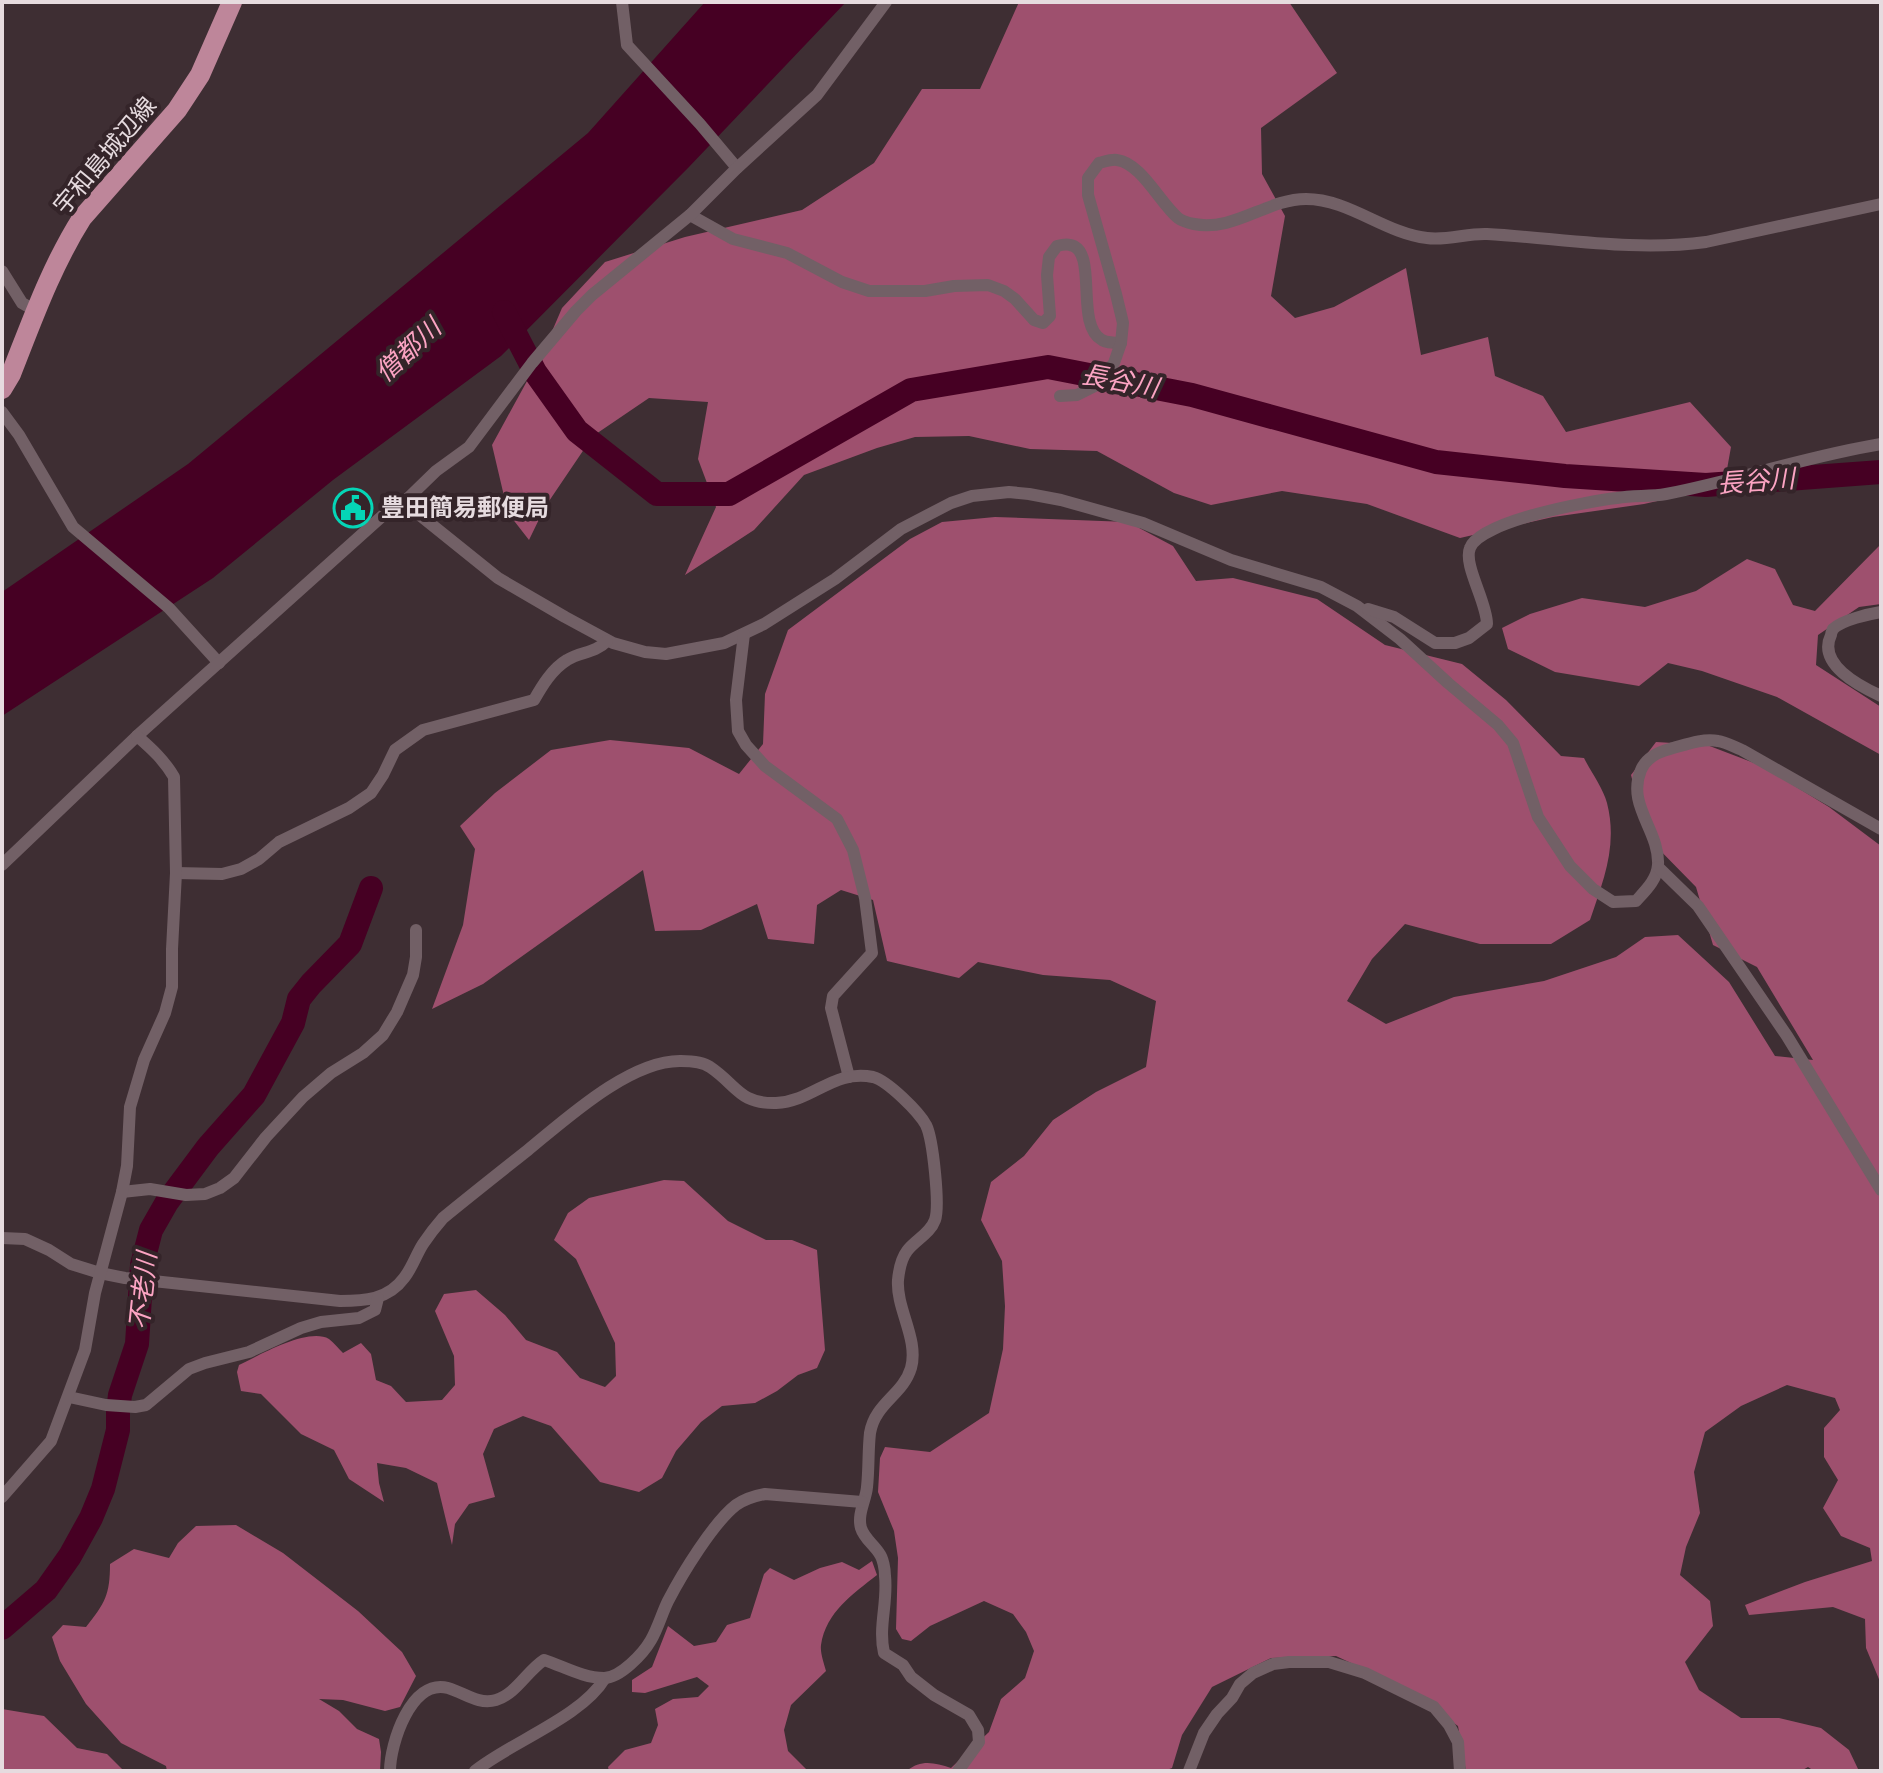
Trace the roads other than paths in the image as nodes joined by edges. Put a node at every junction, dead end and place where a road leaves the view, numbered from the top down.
1 (232, 2) edge
2 (622, 2) edge
3 (886, 2) edge
4 (737, 168) junction
5 (1881, 204) edge
6 (690, 215) junction
7 (2, 271) edge
8 (36, 311) junction
9 (1121, 343) junction
10 (2, 389) edge
11 (1060, 396) dead end
12 (2, 412) edge
13 (1881, 444) edge
14 (401, 505) junction
15 (1357, 606) junction
16 (1881, 612) edge
17 (744, 634) junction
18 (607, 641) junction
19 (219, 663) junction
20 (1881, 696) edge
21 (137, 736) junction
22 (1881, 829) edge
23 (2, 865) edge
24 (1658, 867) junction
25 (176, 873) junction
26 (416, 930) dead end
27 (849, 1077) junction
28 (1881, 1190) edge
29 (122, 1192) junction
30 (2, 1238) edge
31 (100, 1273) junction
32 (378, 1298) junction
33 (69, 1397) junction
34 (2, 1497) edge
35 (862, 1502) junction
36 (605, 1678) junction
37 (390, 1771) edge
38 (475, 1771) edge
39 (958, 1771) edge
40 (1189, 1771) edge
41 (1460, 1771) edge

1 - 8 main road, 宇和島城辺線
2 - 4 street
3 - 4 street
4 - 6 street
5 - 9 street
6 - 9 street
6 - 14 street
7 - 8 street
8 - 10 main road, 宇和島城辺線
9 - 11 street
12 - 19 street
13 - 15 street
14 - 18 street
14 - 19 street
15 - 17 street
15 - 24 street
16 - 20 street
17 - 18 street
17 - 27 street
18 - 25 street
19 - 21 street
21 - 23 street
21 - 25 street
22 - 24 street
24 - 28 street
25 - 29 street
26 - 29 street
27 - 32 street
27 - 35 street
29 - 31 street
30 - 31 street
31 - 32 street
31 - 33 street
32 - 33 street
33 - 34 street
35 - 36 street
35 - 39 street
36 - 37 street
36 - 38 street
40 - 41 street

